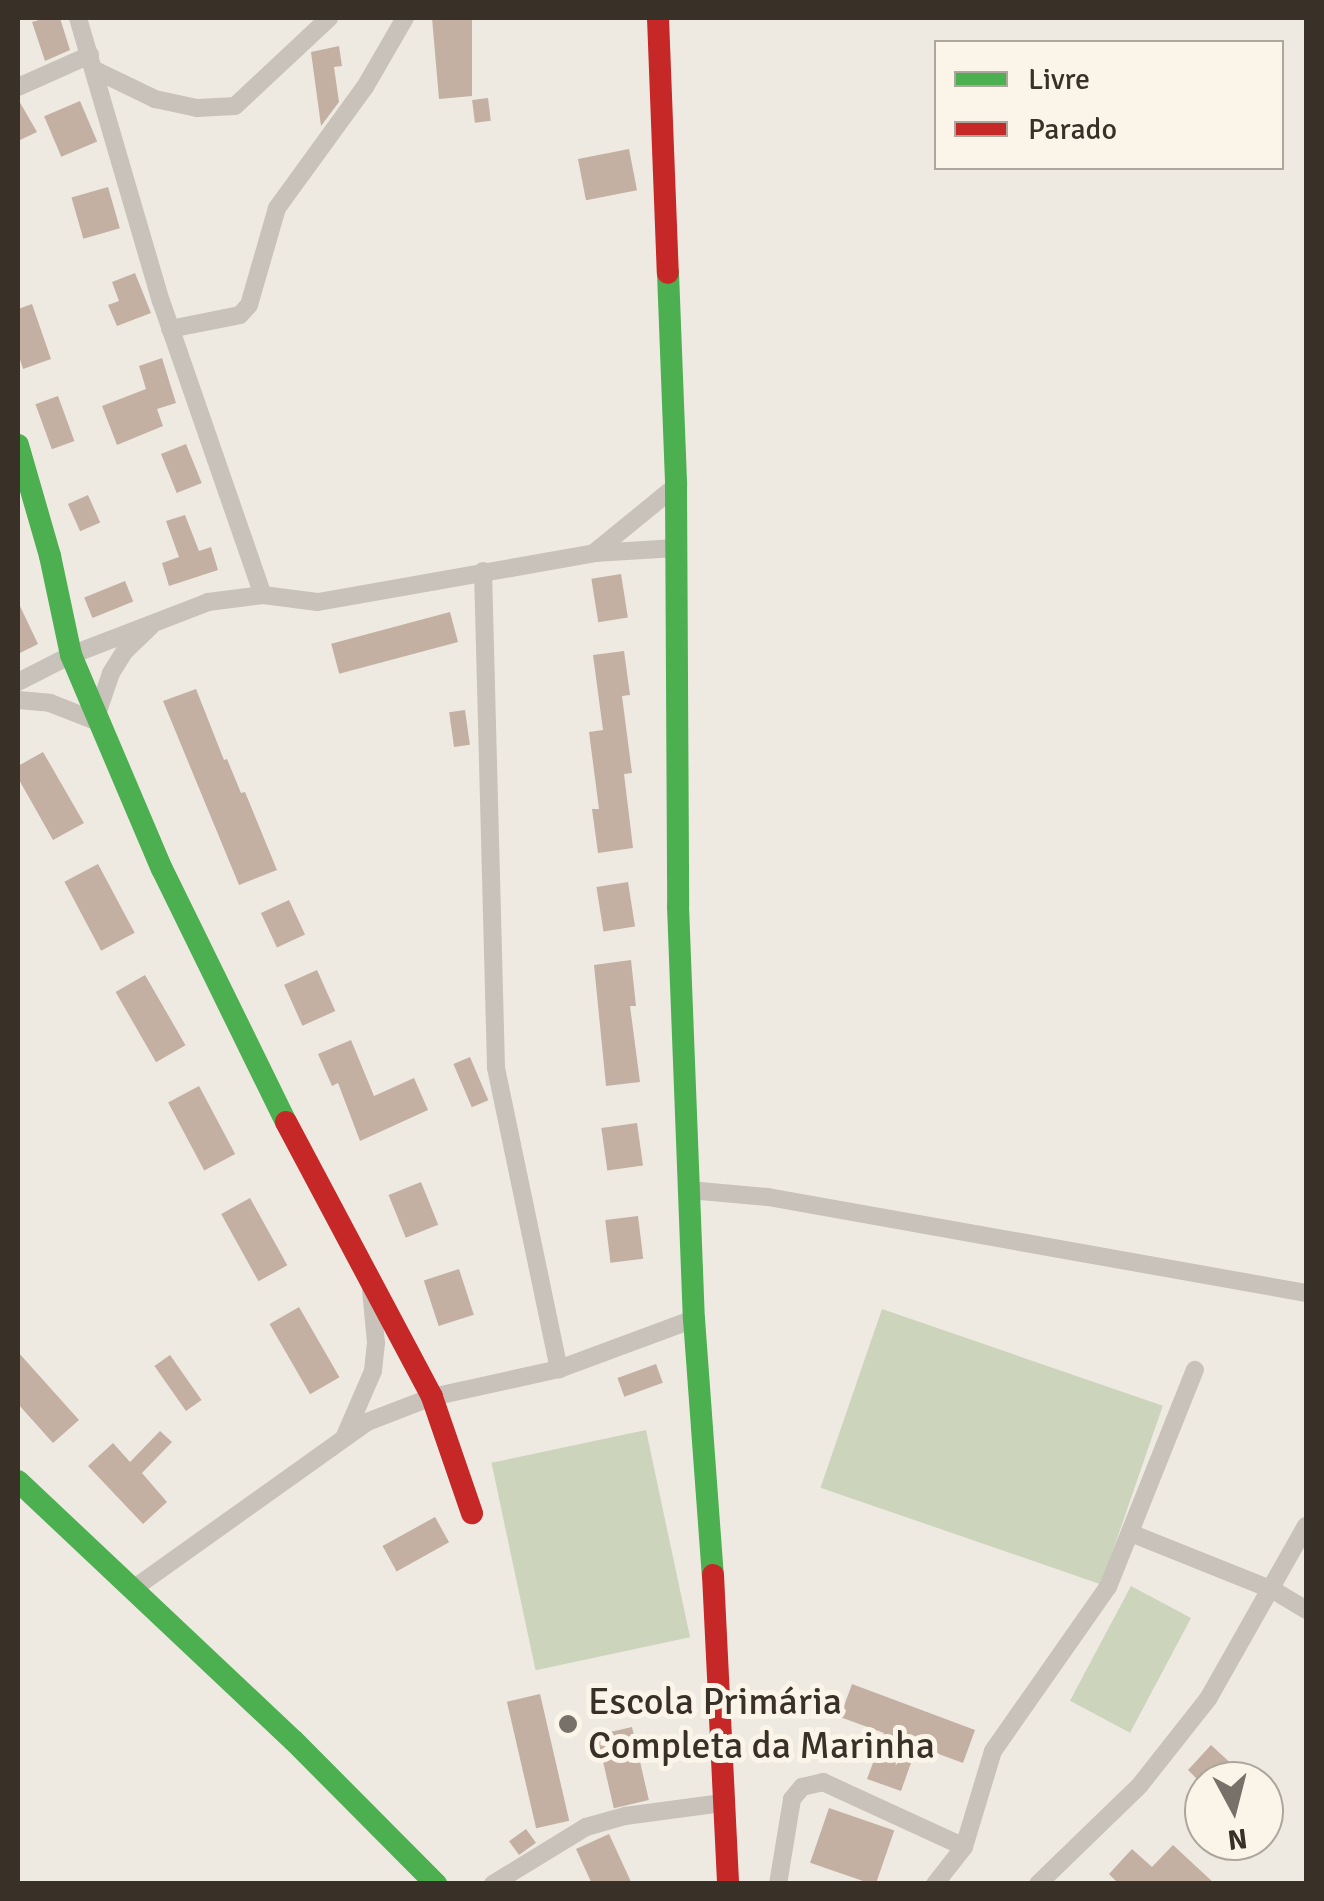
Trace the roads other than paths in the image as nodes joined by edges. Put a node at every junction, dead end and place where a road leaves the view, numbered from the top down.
1 (78, 18) edge
2 (330, 18) edge
3 (404, 18) edge
4 (661, 23) edge
5 (92, 62) junction
6 (18, 86) edge
7 (170, 330) junction
8 (18, 446) edge
9 (676, 486) junction
10 (676, 548) junction
11 (595, 553) junction
12 (483, 571) junction
13 (263, 595) junction
14 (159, 619) junction
15 (71, 655) junction
16 (18, 682) edge
17 (18, 700) edge
18 (99, 719) junction
19 (689, 1190) junction
20 (370, 1276) junction
21 (1306, 1293) edge
22 (694, 1319) junction
23 (559, 1369) junction
24 (1195, 1370) dead end
25 (432, 1397) junction
26 (344, 1438) junction
27 (18, 1481) edge
28 (472, 1513) dead end
29 (1306, 1526) edge
30 (1132, 1534) junction
31 (133, 1588) junction
32 (1273, 1590) junction
33 (1306, 1610) edge
34 (722, 1803) junction
35 (964, 1847) junction
36 (436, 1884) edge
37 (493, 1884) edge
38 (728, 1884) edge
39 (778, 1884) edge
40 (935, 1884) edge
41 (1038, 1884) edge

1 - 5 street
2 - 5 street
3 - 7 street
4 - 9 street
5 - 6 street
5 - 7 street
7 - 13 street
8 - 15 street
9 - 10 street
9 - 11 street
10 - 11 street
10 - 19 street
11 - 12 street
12 - 13 street
12 - 23 street
13 - 14 street
14 - 15 street
14 - 18 street
15 - 16 street
15 - 18 street
17 - 18 street
18 - 20 street
19 - 21 street
19 - 22 street
20 - 25 street
20 - 26 street
22 - 23 street
22 - 34 street
23 - 25 street
24 - 30 street
25 - 26 street
25 - 28 street
26 - 31 street
27 - 31 street
29 - 32 street
30 - 32 street
30 - 35 street
31 - 36 street
32 - 33 street
32 - 41 street
34 - 37 street
34 - 38 street
35 - 39 street
35 - 40 street

